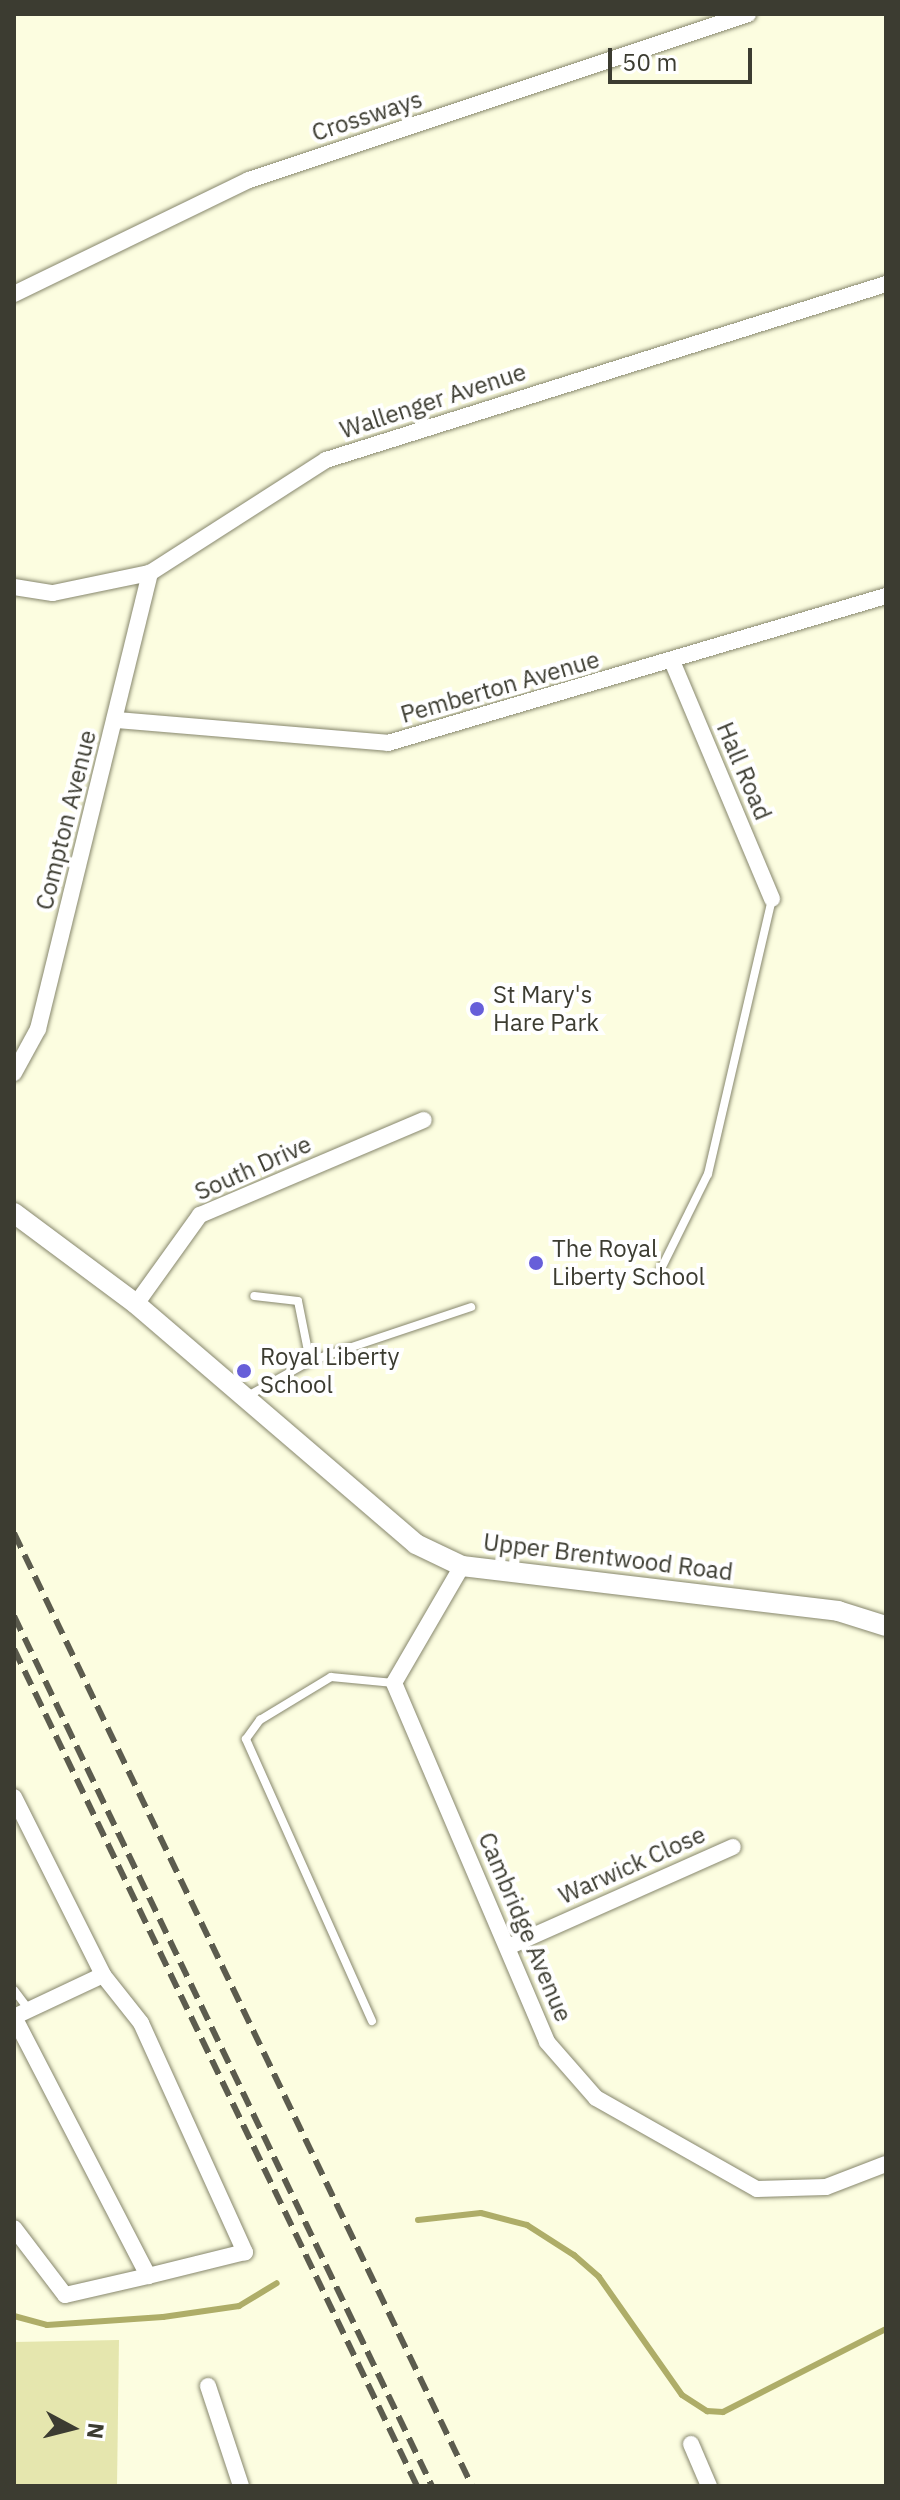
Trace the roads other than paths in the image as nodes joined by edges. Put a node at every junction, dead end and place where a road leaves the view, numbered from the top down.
1 (748, 14) edge
2 (886, 284) edge
3 (14, 294) edge
4 (150, 573) junction
5 (14, 587) edge
6 (886, 596) edge
7 (672, 661) junction
8 (116, 720) junction
9 (772, 899) joint
10 (14, 1073) edge
11 (424, 1120) dead end
12 (14, 1213) edge
13 (660, 1271) dead end
14 (254, 1296) dead end
15 (136, 1304) junction
16 (471, 1307) dead end
17 (310, 1361) junction
18 (246, 1398) junction
19 (462, 1566) junction
20 (886, 1626) edge
21 (394, 1683) junction
22 (14, 1797) edge
23 (733, 1847) dead end
24 (508, 1947) junction
25 (103, 1975) junction
26 (14, 1990) edge
27 (20, 2014) edge
28 (372, 2021) dead end
29 (886, 2164) edge
30 (14, 2228) edge
31 (148, 2276) junction
32 (208, 2386) dead end
33 (691, 2444) dead end
34 (241, 2486) edge
35 (709, 2486) edge

1 - 3 street, Crossways
2 - 4 street, Wallenger Avenue
4 - 5 street, Wallenger Avenue
4 - 8 street, Compton Avenue
6 - 7 street, Pemberton Avenue
7 - 8 street, Pemberton Avenue
7 - 9 street, Hall Road
8 - 10 street, Compton Avenue
9 - 13 lane
11 - 15 street, South Drive
12 - 15 street, Upper Brentwood Road
14 - 17 lane
15 - 18 street, Upper Brentwood Road
16 - 17 lane
17 - 18 lane
18 - 19 street, Upper Brentwood Road
19 - 20 street, Upper Brentwood Road
19 - 21 street
21 - 24 street, Cambridge Avenue
21 - 28 lane
22 - 25 street
23 - 24 street, Warwick Close
24 - 29 street, Cambridge Avenue
25 - 27 street
25 - 31 street
26 - 27 lane
27 - 31 street
30 - 31 street
32 - 34 street
33 - 35 street

